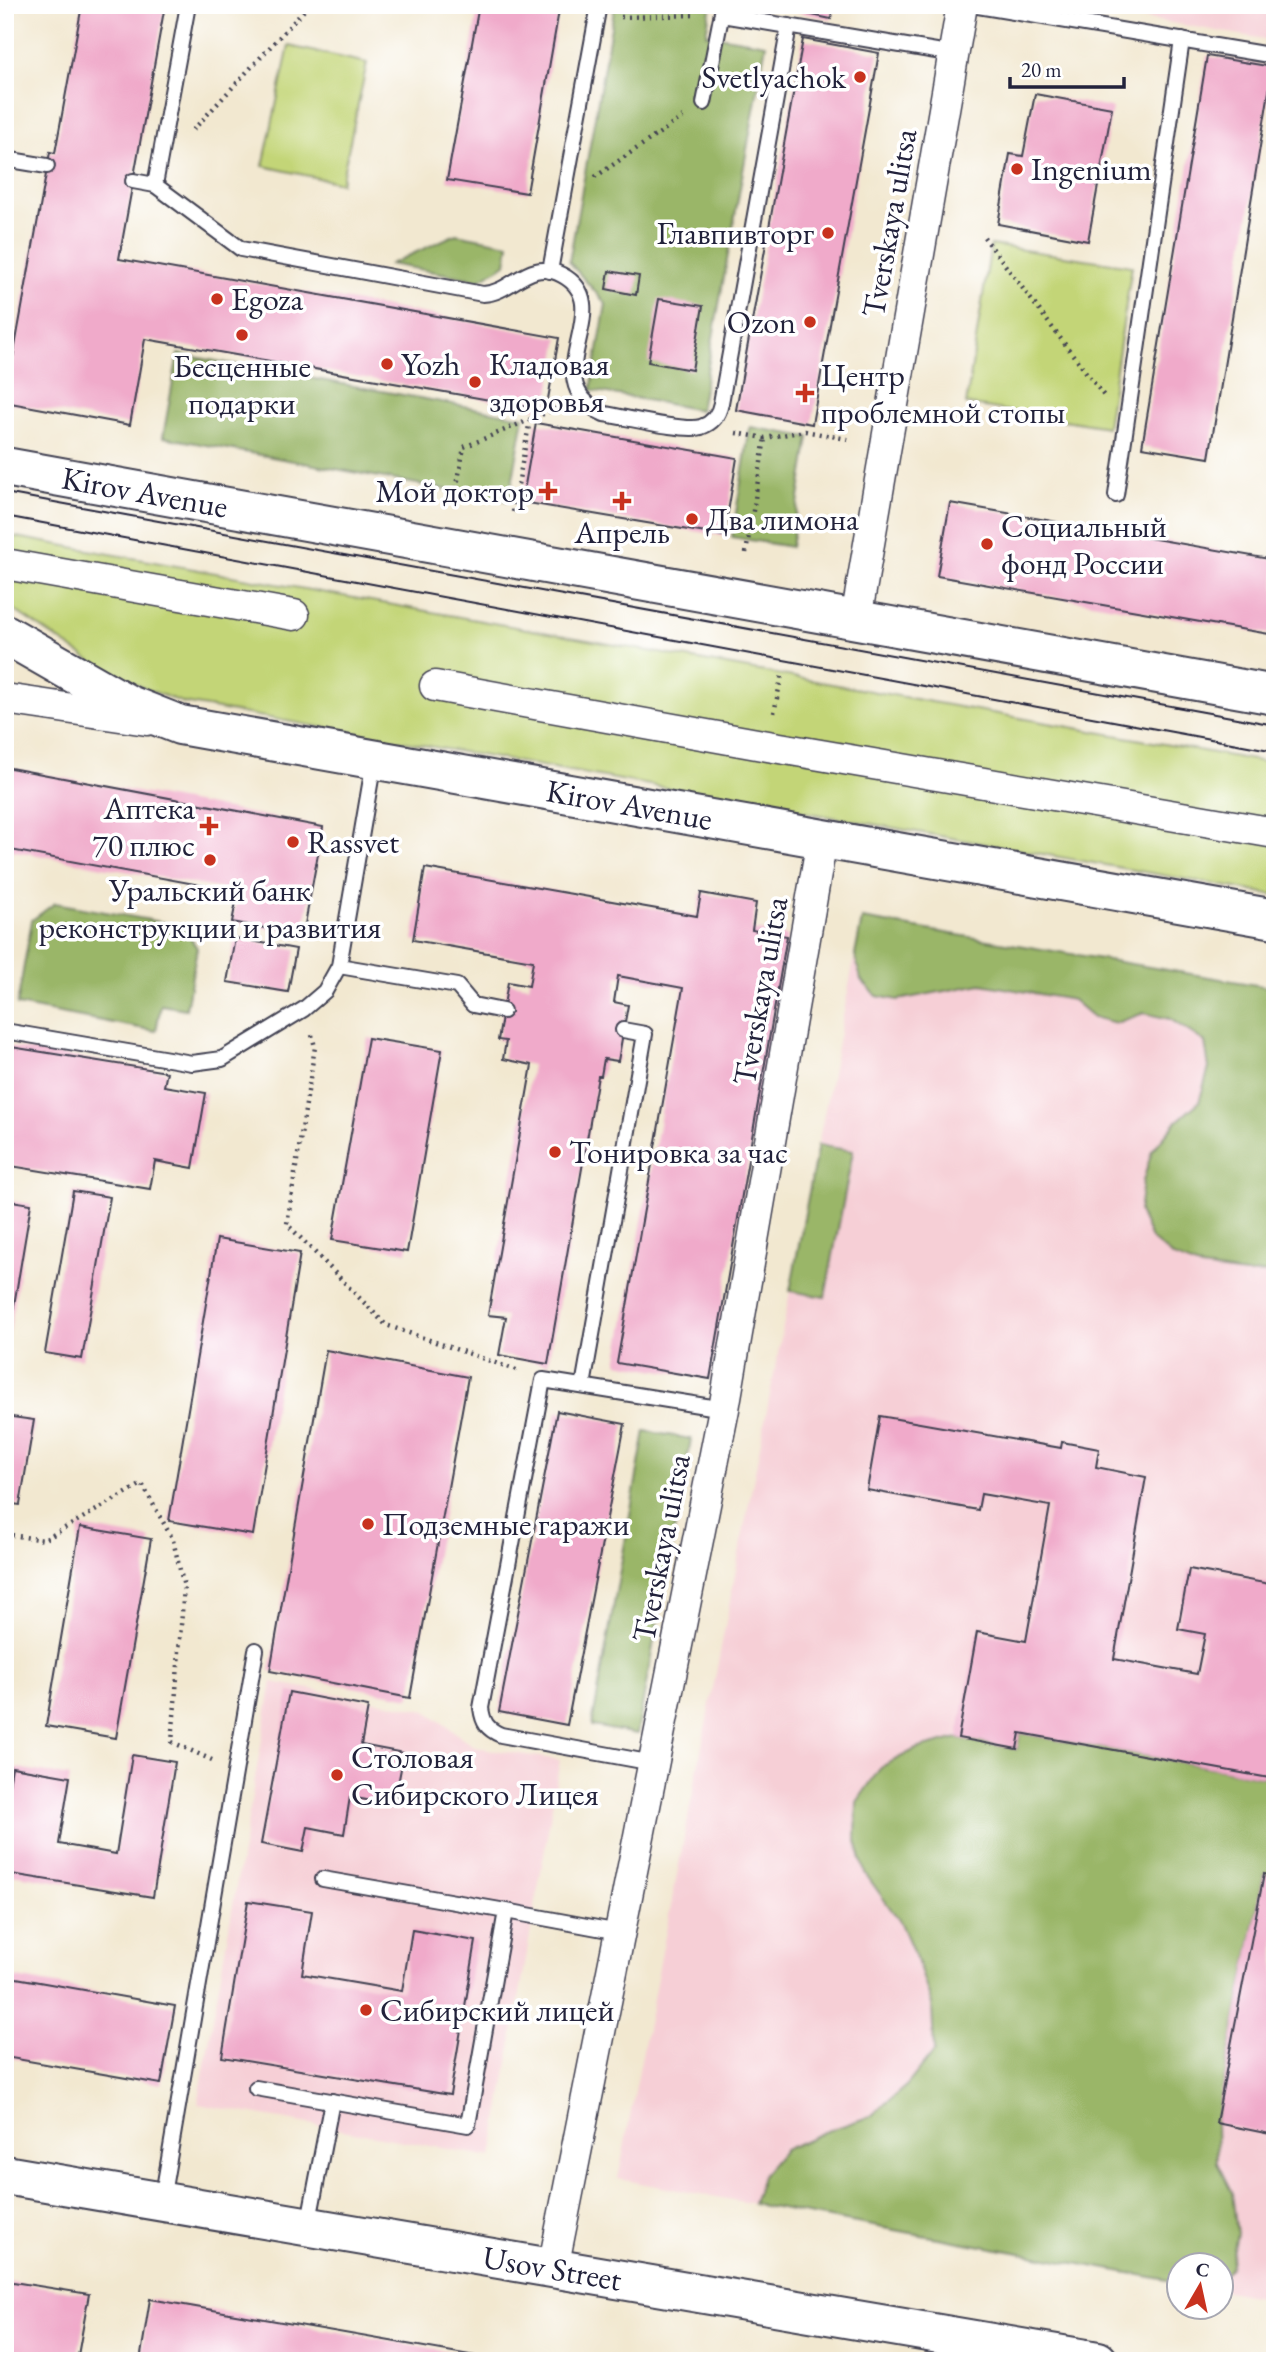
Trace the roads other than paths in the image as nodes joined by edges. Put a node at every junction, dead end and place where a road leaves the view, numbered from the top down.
1 (188, 5) edge
2 (962, 5) edge
3 (972, 5) edge
4 (722, 10) edge
5 (598, 11) edge
6 (789, 26) junction
7 (1182, 40) junction
8 (954, 54) junction
9 (1275, 55) edge
10 (704, 103) road end
11 (5, 159) edge
12 (47, 166) dead end
13 (133, 181) dead end
14 (155, 185) junction
15 (550, 271) junction
16 (5, 467) edge
17 (1116, 495) dead end
18 (5, 564) edge
19 (294, 615) dead end
20 (856, 619) junction
21 (5, 634) edge
22 (435, 686) dead end
23 (1275, 695) edge
24 (5, 699) edge
25 (180, 726) junction
26 (374, 761) junction
27 (1275, 833) edge
28 (822, 839) junction
29 (1275, 919) edge
30 (339, 966) junction
31 (503, 1011) dead end
32 (623, 1030) dead end
33 (5, 1031) edge
34 (583, 1386) junction
35 (724, 1409) junction
36 (256, 1650) dead end
37 (653, 1763) junction
38 (323, 1879) dead end
39 (506, 1912) junction
40 (618, 1932) junction
41 (256, 2088) dead end
42 (332, 2101) junction
43 (5, 2175) edge
44 (162, 2202) junction
45 (308, 2227) junction
46 (553, 2268) junction
47 (1098, 2361) edge

1 - 14 lane
2 - 8 street, Tverskaya ulitsa
3 - 7 lane
4 - 6 lane
4 - 10 lane
5 - 15 lane
6 - 8 lane
6 - 15 lane
7 - 9 lane
7 - 17 lane
8 - 20 street, Tverskaya ulitsa
11 - 12 lane
13 - 14 lane
14 - 15 lane
16 - 20 main road, Kirov Avenue
18 - 19 street
20 - 23 main road, Kirov Avenue
21 - 25 main road, Kirov Avenue
22 - 27 street
24 - 25 street
25 - 26 main road, Kirov Avenue
26 - 28 main road, Kirov Avenue
26 - 30 lane
28 - 29 main road, Kirov Avenue
28 - 35 street, Tverskaya ulitsa
30 - 31 lane
30 - 33 lane
32 - 34 lane
34 - 35 lane
34 - 37 lane
35 - 37 street, Tverskaya ulitsa
36 - 44 lane
37 - 40 street, Tverskaya ulitsa
38 - 39 lane
39 - 40 lane
39 - 42 lane
40 - 46 street, Tverskaya ulitsa
41 - 42 lane
42 - 45 lane
43 - 44 main road, Usov Street
44 - 45 main road, Usov Street
45 - 46 main road, Usov Street
46 - 47 main road, Usov Street

